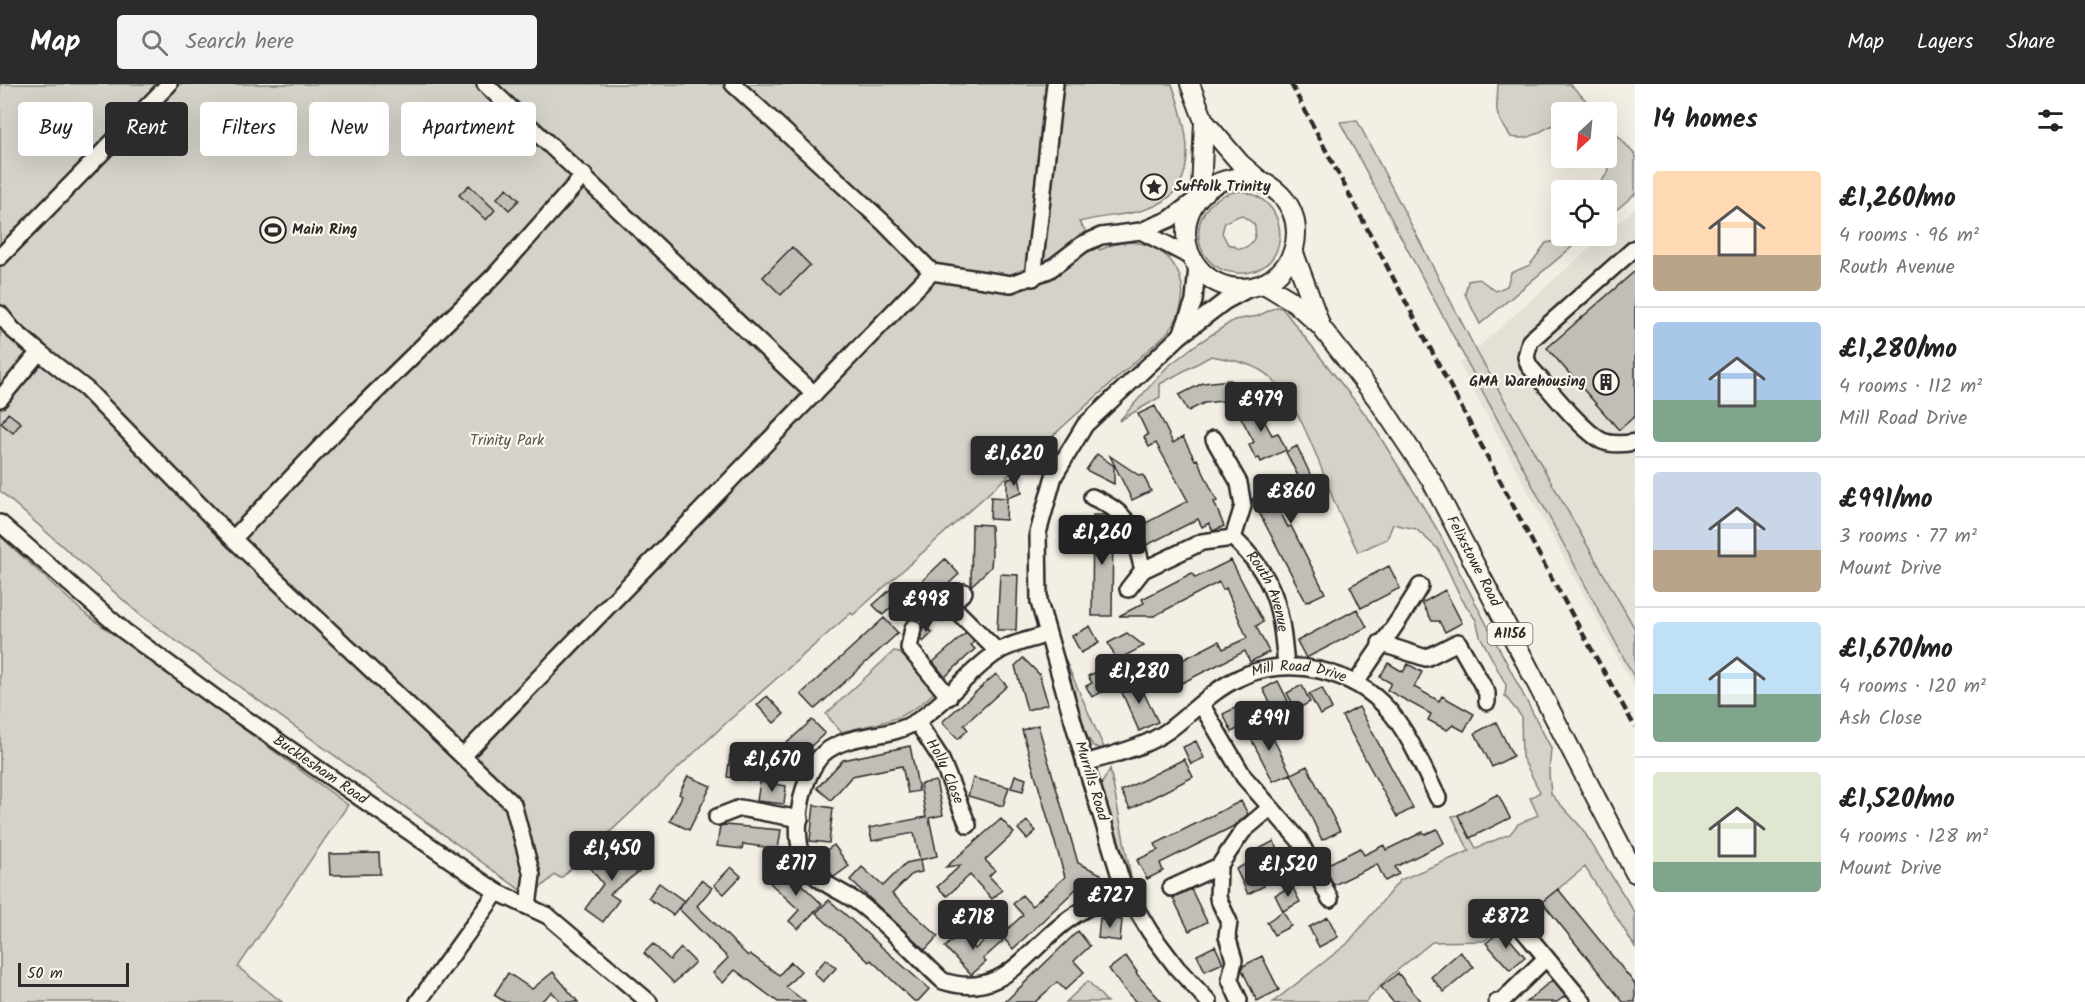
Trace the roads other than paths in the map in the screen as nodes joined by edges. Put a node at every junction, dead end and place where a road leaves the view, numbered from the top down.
1 (169, 84) edge
2 (485, 84) edge
3 (733, 84) edge
4 (1055, 84) edge
5 (1190, 84) edge
6 (1204, 121) junction
7 (584, 175) junction
8 (1262, 182) junction
9 (1198, 197) junction
10 (1141, 231) junction
11 (1635, 248) edge
12 (1294, 253) junction
13 (0, 257) edge
14 (1195, 262) junction
15 (932, 272) junction
16 (1033, 278) junction
17 (1257, 286) junction
18 (0, 314) edge
19 (1321, 327) junction
20 (1181, 334) junction
21 (39, 352) junction
22 (814, 394) junction
23 (0, 399) edge
24 (1214, 439) dead end
25 (1635, 442) edge
26 (1092, 498) dead end
27 (0, 523) edge
28 (233, 538) junction
29 (1233, 538) junction
30 (1143, 570) junction
31 (1419, 586) dead end
32 (1128, 589) dead end
33 (964, 592) dead end
34 (913, 628) dead end
35 (1047, 634) junction
36 (1380, 643) junction
37 (998, 651) junction
38 (1286, 666) junction
39 (1357, 682) junction
40 (949, 697) junction
41 (1487, 702) dead end
42 (1201, 704) junction
43 (917, 722) junction
44 (463, 756) junction
45 (1084, 763) junction
46 (1438, 798) dead end
47 (1270, 808) junction
48 (717, 817) dead end
49 (800, 819) junction
50 (968, 825) dead end
51 (1219, 866) junction
52 (1635, 873) edge
53 (1171, 888) dead end
54 (1124, 889) junction
55 (497, 892) junction
56 (1330, 899) dead end
57 (528, 906) junction
58 (1523, 930) dead end
59 (1545, 959) junction
60 (1239, 1000) dead end
61 (418, 1002) edge
62 (649, 1002) edge
63 (1209, 1002) edge
64 (1497, 1002) edge
65 (1583, 1002) edge

1 - 13 street
2 - 7 street
3 - 15 street
4 - 16 street
5 - 6 main road
6 - 8 main road
6 - 9 main road
7 - 22 street
7 - 28 street
8 - 9 main road
8 - 12 main road
9 - 10 street
9 - 14 main road
10 - 14 street
10 - 16 street
11 - 25 street
12 - 17 main road
12 - 19 main road, Felixstowe Road / A1156
14 - 17 main road
14 - 20 street, Murrills Road
15 - 16 street
15 - 22 street
17 - 19 main road, Felixstowe Road / A1156
17 - 20 street, Murrills Road
18 - 21 street
19 - 52 main road, Felixstowe Road / A1156
20 - 35 street, Murrills Road
21 - 23 street
21 - 28 street
22 - 44 street
24 - 29 street
26 - 30 street
27 - 55 street, Bucklesham Road
28 - 44 street
29 - 30 street, Routh Avenue
29 - 38 street, Routh Avenue
30 - 32 street, Routh Avenue
31 - 36 street
33 - 37 street
34 - 40 street
35 - 37 street
35 - 45 street, Murrills Road
36 - 39 street
36 - 41 street
37 - 40 street
38 - 39 street, Mill Road Drive
38 - 42 street, Mill Road Drive
39 - 46 street, Mill Road Drive
40 - 43 street
42 - 45 street, Mill Road Drive
42 - 47 street
43 - 49 street
43 - 50 street, Holly Close
44 - 57 street
45 - 54 street, Murrills Road
47 - 51 street
47 - 56 street
48 - 49 street
49 - 54 street
51 - 53 street
51 - 60 street
54 - 63 street, Murrills Road
55 - 57 street, Bucklesham Road
55 - 61 street
57 - 62 street, Bucklesham Road
58 - 59 street
59 - 64 street
59 - 65 street

